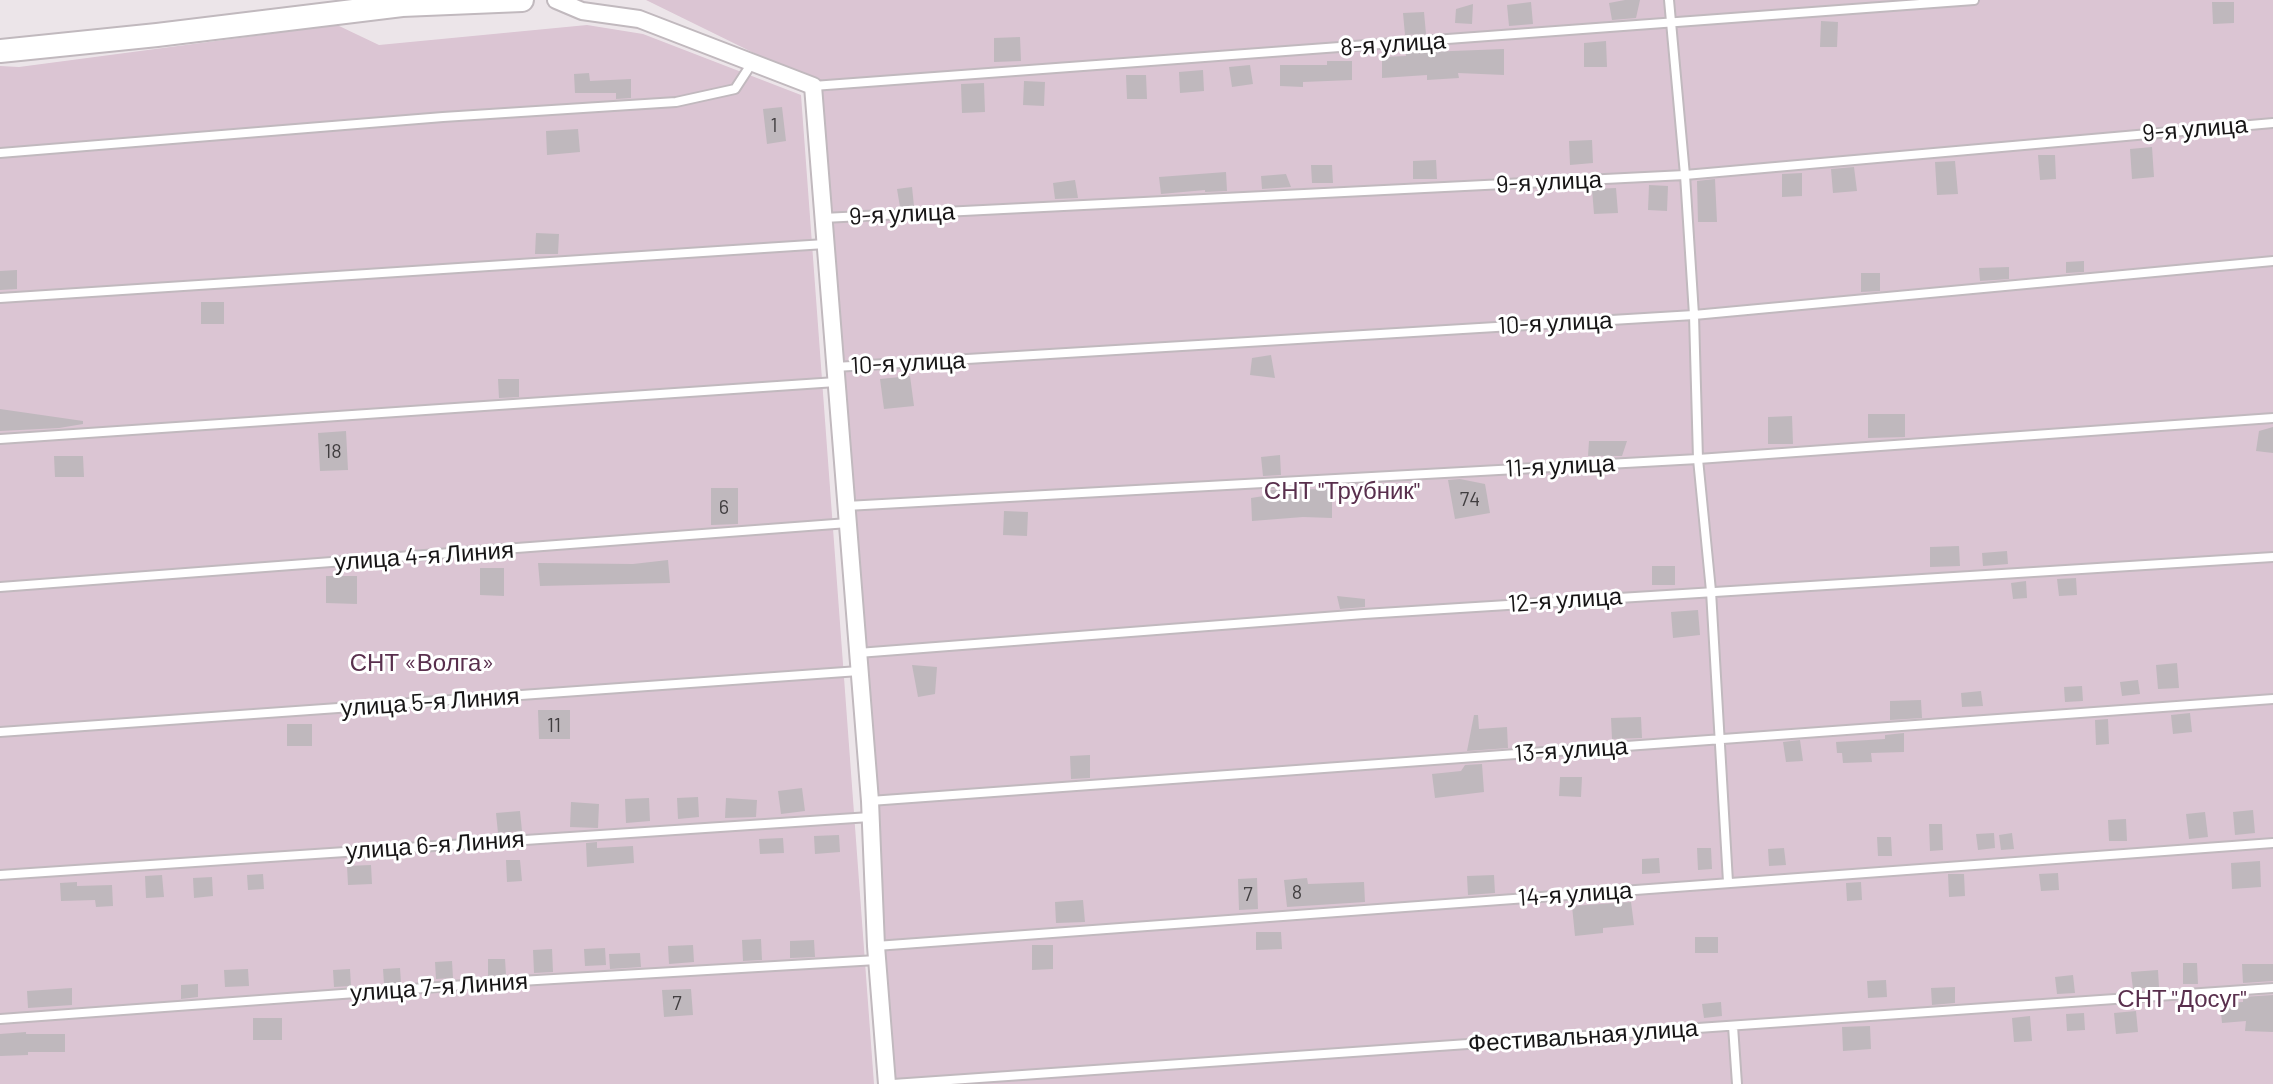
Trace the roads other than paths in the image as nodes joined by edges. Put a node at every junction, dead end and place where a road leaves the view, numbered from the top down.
1 (522, 0) edge
2 (556, 0) edge
3 (1669, 0) edge
4 (1974, 0) edge
5 (1671, 24) junction
6 (0, 51) edge
7 (752, 63) junction
8 (813, 86) junction
9 (2273, 123) edge
10 (0, 153) edge
11 (1685, 175) junction
12 (823, 218) junction
13 (826, 244) junction
14 (2273, 261) edge
15 (0, 298) edge
16 (1694, 315) junction
17 (836, 375) junction
18 (2273, 418) edge
19 (0, 439) edge
20 (1698, 459) junction
21 (846, 506) junction
22 (848, 523) junction
23 (2273, 557) edge
24 (0, 587) edge
25 (1711, 591) junction
26 (858, 653) junction
27 (859, 671) junction
28 (2273, 699) edge
29 (0, 732) edge
30 (1720, 739) junction
31 (870, 809) junction
32 (2273, 843) edge
33 (0, 875) edge
34 (1728, 882) junction
35 (877, 953) junction
36 (2273, 988) edge
37 (0, 1019) edge
38 (1733, 1026) junction
39 (890, 1084) edge
40 (1737, 1084) edge

1 - 6 street
2 - 7 street
3 - 5 lane
4 - 5 lane, 8-я улица
5 - 8 lane, 8-я улица
5 - 11 lane
7 - 8 street
7 - 10 lane
8 - 12 street
9 - 11 lane, 9-я улица
11 - 12 lane, 9-я улица
11 - 16 lane
12 - 13 street
13 - 15 lane
13 - 17 street
14 - 16 lane, 10-я улица
16 - 17 lane, 10-я улица
16 - 20 lane
17 - 19 lane, 10-я улица
17 - 21 street
18 - 20 lane, 11-я улица
20 - 21 lane, 11-я улица
20 - 25 lane
21 - 22 street
22 - 24 lane, улица 4-я Линия
22 - 26 street
23 - 25 lane, 12-я улица
25 - 26 lane, 12-я улица
25 - 30 lane
26 - 27 street
27 - 29 lane, улица 5-я Линия
27 - 31 street
28 - 30 lane, 13-я улица
30 - 31 lane, 13-я улица
30 - 34 lane
31 - 33 lane, улица 6-я Линия
31 - 35 street
32 - 34 lane, 14-я улица
34 - 35 lane, 14-я улица
35 - 37 lane, улица 7-я Линия
35 - 39 street
36 - 38 lane, Фестивальная улица
38 - 39 lane, Фестивальная улица
38 - 40 lane

